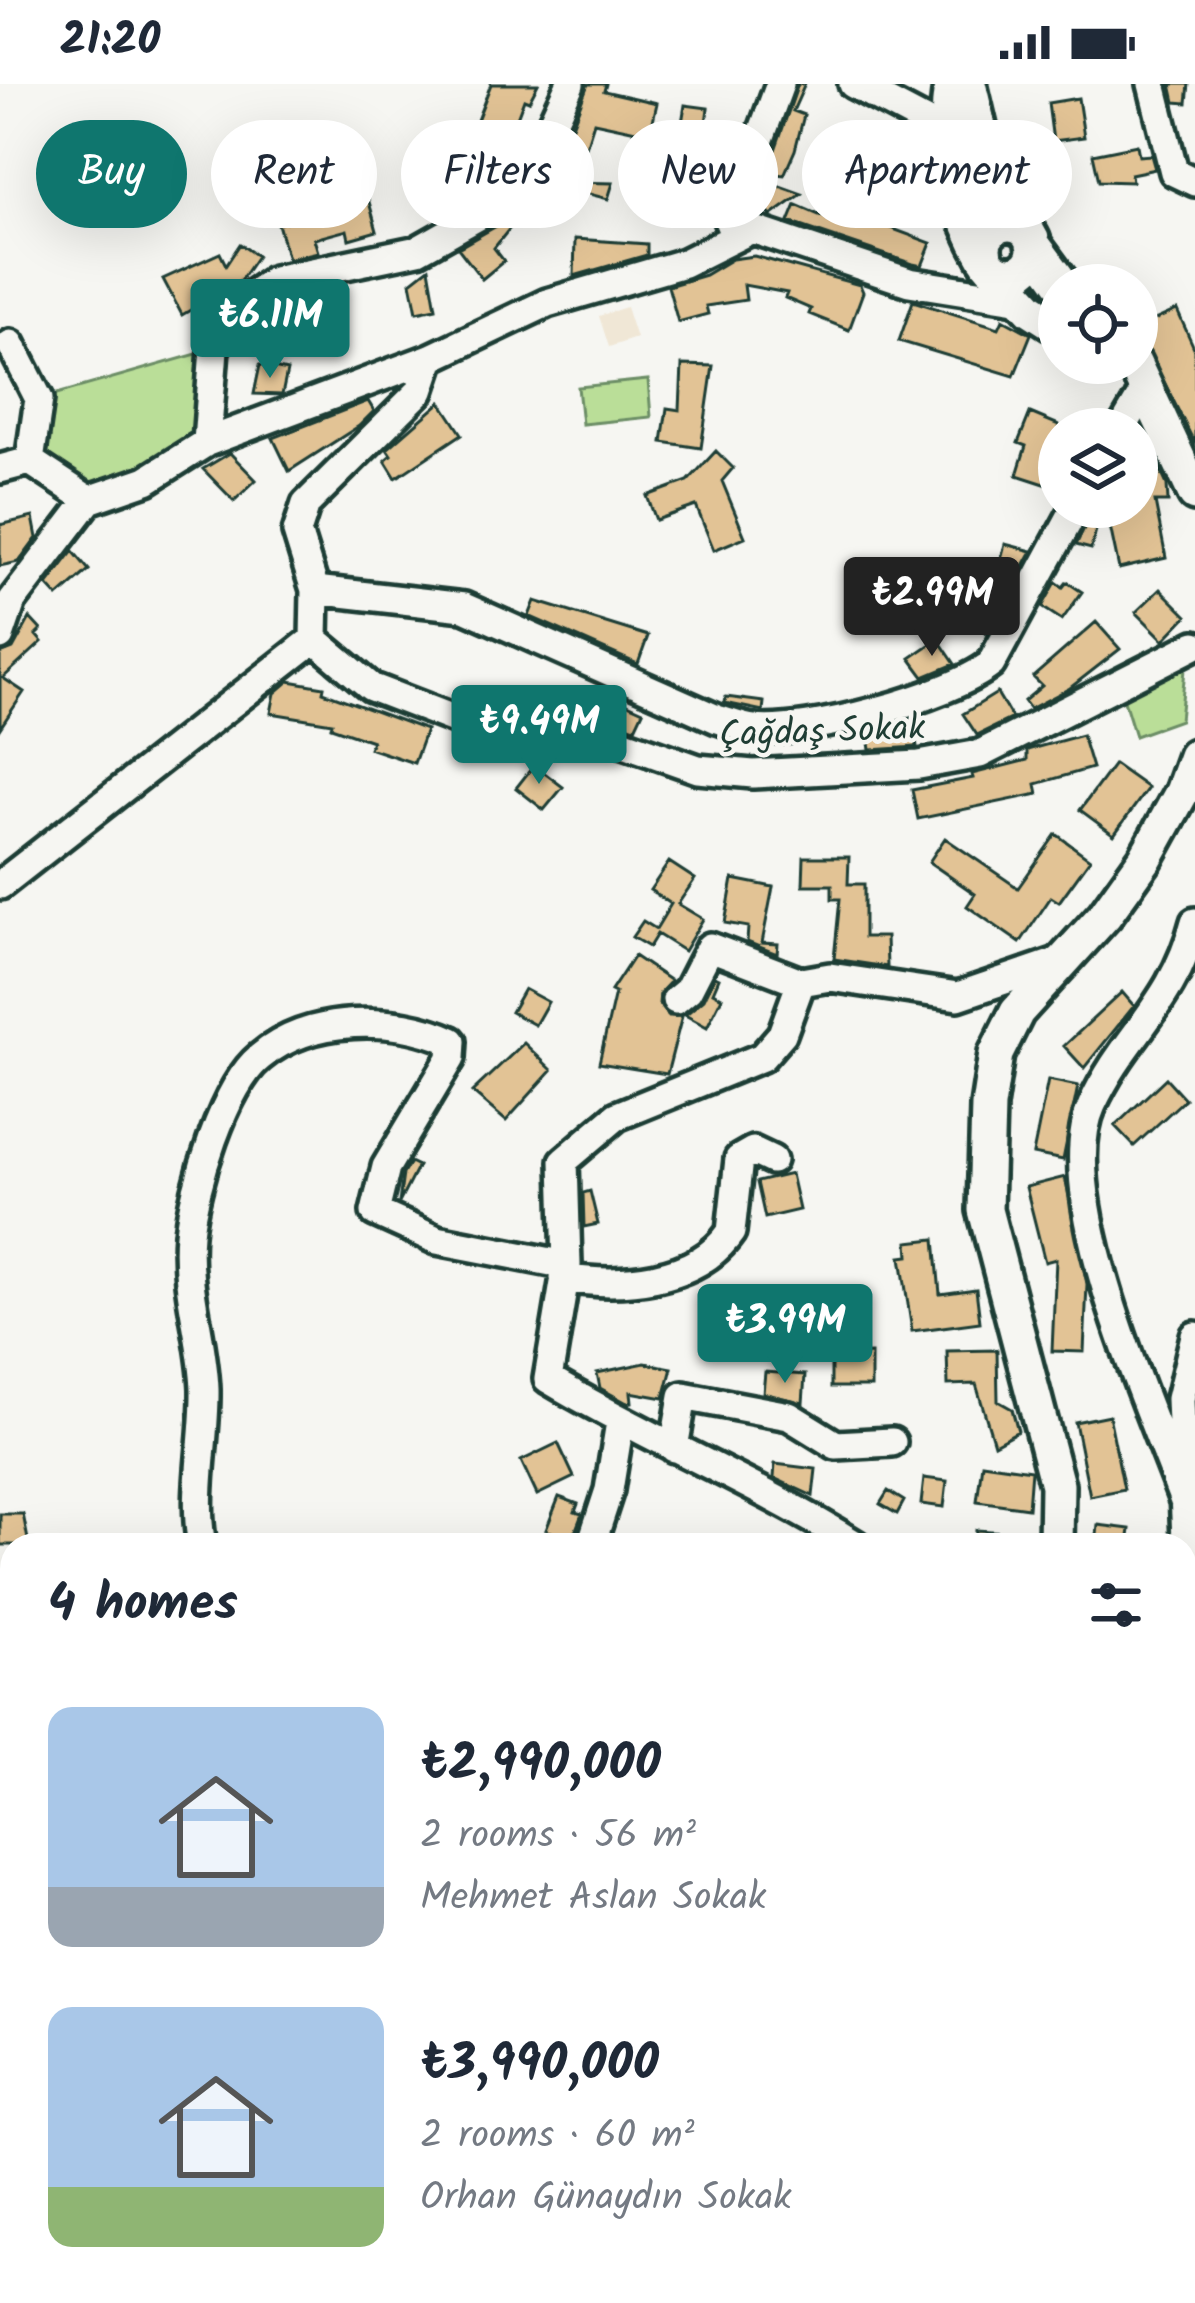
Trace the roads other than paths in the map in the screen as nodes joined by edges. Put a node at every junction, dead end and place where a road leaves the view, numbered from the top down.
1 (570, 84) edge
2 (780, 84) edge
3 (853, 84) edge
4 (951, 84) edge
5 (968, 84) edge
6 (1152, 84) edge
7 (767, 120) edge
8 (920, 120) edge
9 (947, 120) edge
10 (1195, 182) edge
11 (737, 228) edge
12 (751, 228) edge
13 (968, 228) edge
14 (970, 228) edge
15 (1026, 235) junction
16 (990, 264) junction
17 (1048, 264) edge
18 (954, 285) junction
19 (1022, 299) junction
20 (1038, 311) edge
21 (11, 344) dead end
22 (430, 358) junction
23 (1144, 384) edge
24 (207, 442) junction
25 (30, 461) junction
26 (0, 469) edge
27 (1195, 494) edge
28 (89, 500) junction
29 (1065, 528) edge
30 (315, 590) junction
31 (0, 636) edge
32 (314, 639) junction
33 (1195, 645) edge
34 (1195, 756) edge
35 (0, 886) edge
36 (1195, 922) edge
37 (1057, 962) junction
38 (801, 982) junction
39 (676, 1000) dead end
40 (772, 1160) dead end
41 (566, 1272) junction
42 (1195, 1336) edge
43 (620, 1422) junction
44 (892, 1442) dead end
45 (674, 1448) junction
46 (1190, 1509) edge
47 (202, 1533) edge
48 (595, 1533) edge
49 (837, 1533) edge
50 (1056, 1533) edge

1 - 24 street
2 - 7 street
3 - 8 street
4 - 9 main road
5 - 15 main road
6 - 10 street
11 - 22 street
12 - 18 street
13 - 18 street
14 - 16 main road
15 - 16 main road
15 - 17 main road
16 - 19 main road
18 - 19 street
19 - 20 main road
21 - 25 street
22 - 24 street
22 - 30 street
23 - 27 main road
24 - 28 street
25 - 26 street
25 - 28 street
28 - 31 street
29 - 30 street
30 - 32 street
32 - 33 street, Çağdaş Sokak
32 - 35 street
34 - 37 main road
36 - 46 street
37 - 38 street
37 - 50 main road
38 - 39 street
38 - 41 street
40 - 41 street
41 - 43 street
41 - 47 street
42 - 46 street
43 - 45 street
43 - 48 street
44 - 45 street
45 - 49 street

